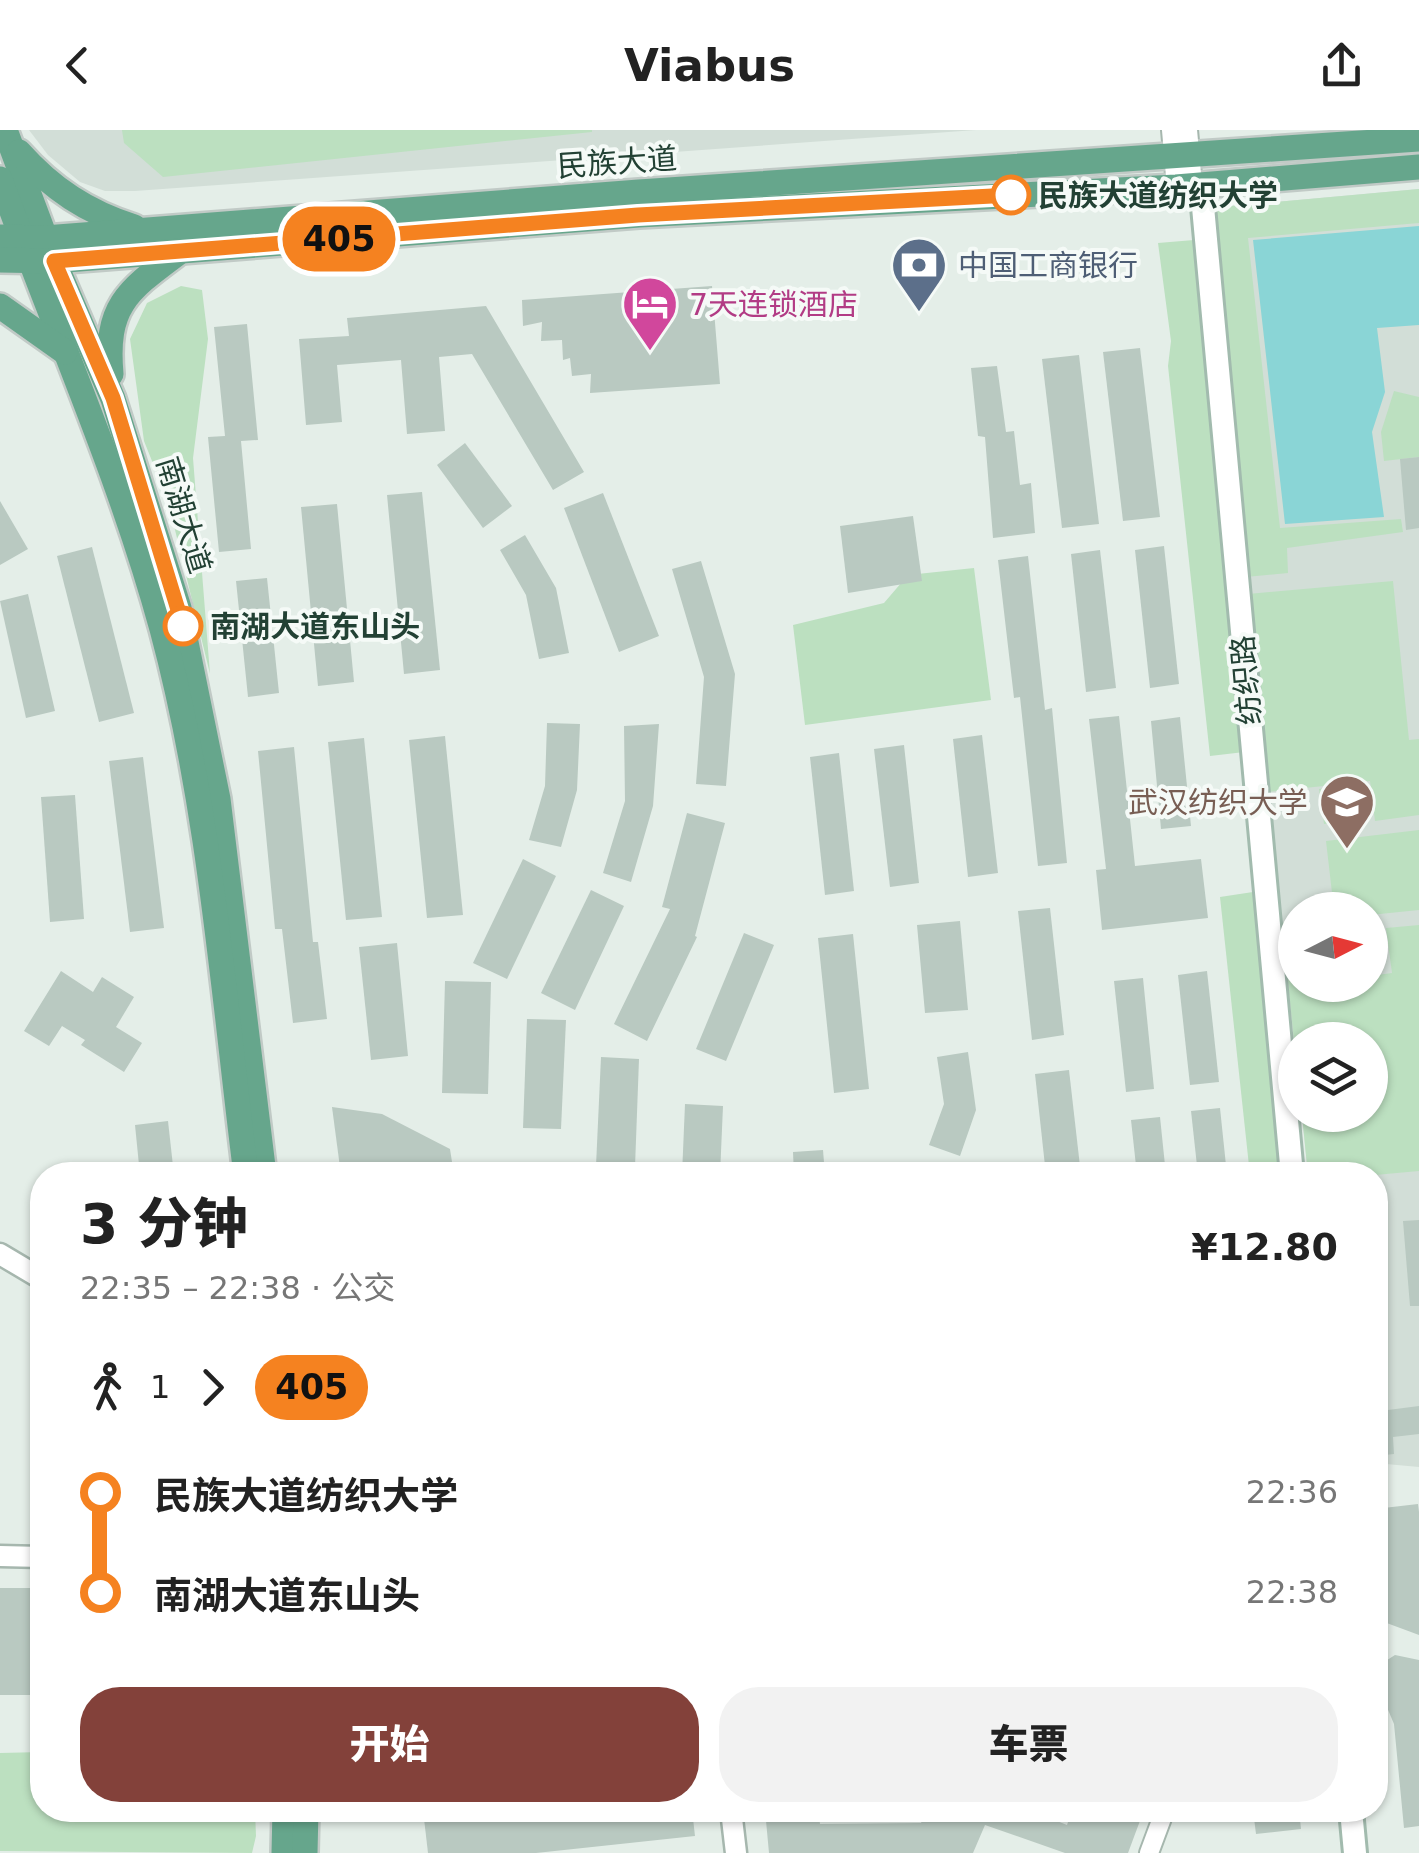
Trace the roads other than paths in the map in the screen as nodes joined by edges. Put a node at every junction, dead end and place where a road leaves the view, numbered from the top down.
1 (1171, 130) edge
2 (1188, 130) edge
3 (7, 135) edge
4 (1419, 139) edge
5 (1182, 157) junction
6 (1419, 167) edge
7 (0, 180) edge
8 (1190, 186) junction
9 (147, 231) junction
10 (30, 247) edge
11 (178, 252) junction
12 (0, 260) edge
13 (0, 306) edge
14 (66, 353) junction
15 (113, 398) junction
16 (244, 1162) edge
17 (262, 1162) edge
18 (1291, 1162) edge
19 (0, 1254) edge
20 (30, 1272) edge
21 (0, 1556) edge
22 (30, 1557) edge
23 (285, 1822) edge
24 (306, 1822) edge
25 (732, 1822) edge
26 (1161, 1822) edge
27 (1352, 1822) edge
28 (284, 1853) edge
29 (305, 1853) edge
30 (736, 1853) edge
31 (1149, 1853) edge
32 (1355, 1853) edge

1 - 5 street
2 - 5 street
3 - 9 main road
3 - 10 main road, 南湖大道
4 - 5 main road, 民族大道
5 - 8 street
5 - 9 main road, 民族大道
6 - 8 main road, 民族大道
7 - 10 main road, 南湖大道
8 - 11 main road, 民族大道
8 - 18 main road, 纺织路
9 - 10 main road, 民族大道
10 - 11 main road, 民族大道
10 - 12 main road, 民族大道
10 - 14 main road, 南湖大道
10 - 15 main road, 南湖大道
11 - 15 main road
13 - 14 main road
14 - 16 main road, 南湖大道
15 - 17 main road, 南湖大道
19 - 20 street
21 - 22 street
23 - 28 main road
24 - 29 main road
25 - 30 street
26 - 31 street
27 - 32 main road

